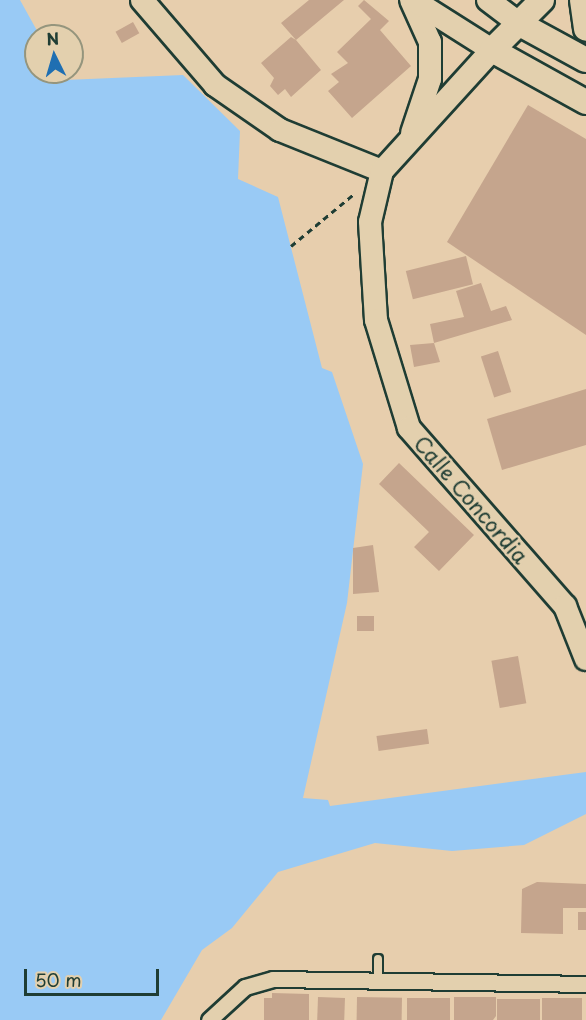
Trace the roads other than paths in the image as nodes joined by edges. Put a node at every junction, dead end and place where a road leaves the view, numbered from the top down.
1 (142, 0) edge
2 (412, 0) edge
3 (488, 0) edge
4 (542, 0) edge
5 (582, 0) edge
6 (518, 23) junction
7 (586, 29) edge
8 (492, 50) junction
9 (586, 60) edge
10 (586, 102) edge
11 (410, 139) junction
12 (382, 171) junction
13 (586, 659) edge
14 (378, 959) dead end
15 (378, 981) junction
16 (586, 984) edge
17 (209, 1020) edge

1 - 12 street
2 - 8 street
2 - 11 street
3 - 6 street
4 - 6 main road
5 - 7 main road
6 - 8 main road
6 - 9 main road
8 - 10 main road
8 - 11 street, Calle Concordia
11 - 12 street, Calle Concordia
12 - 13 street, Calle Concordia
14 - 15 lane
15 - 16 street
15 - 17 street

